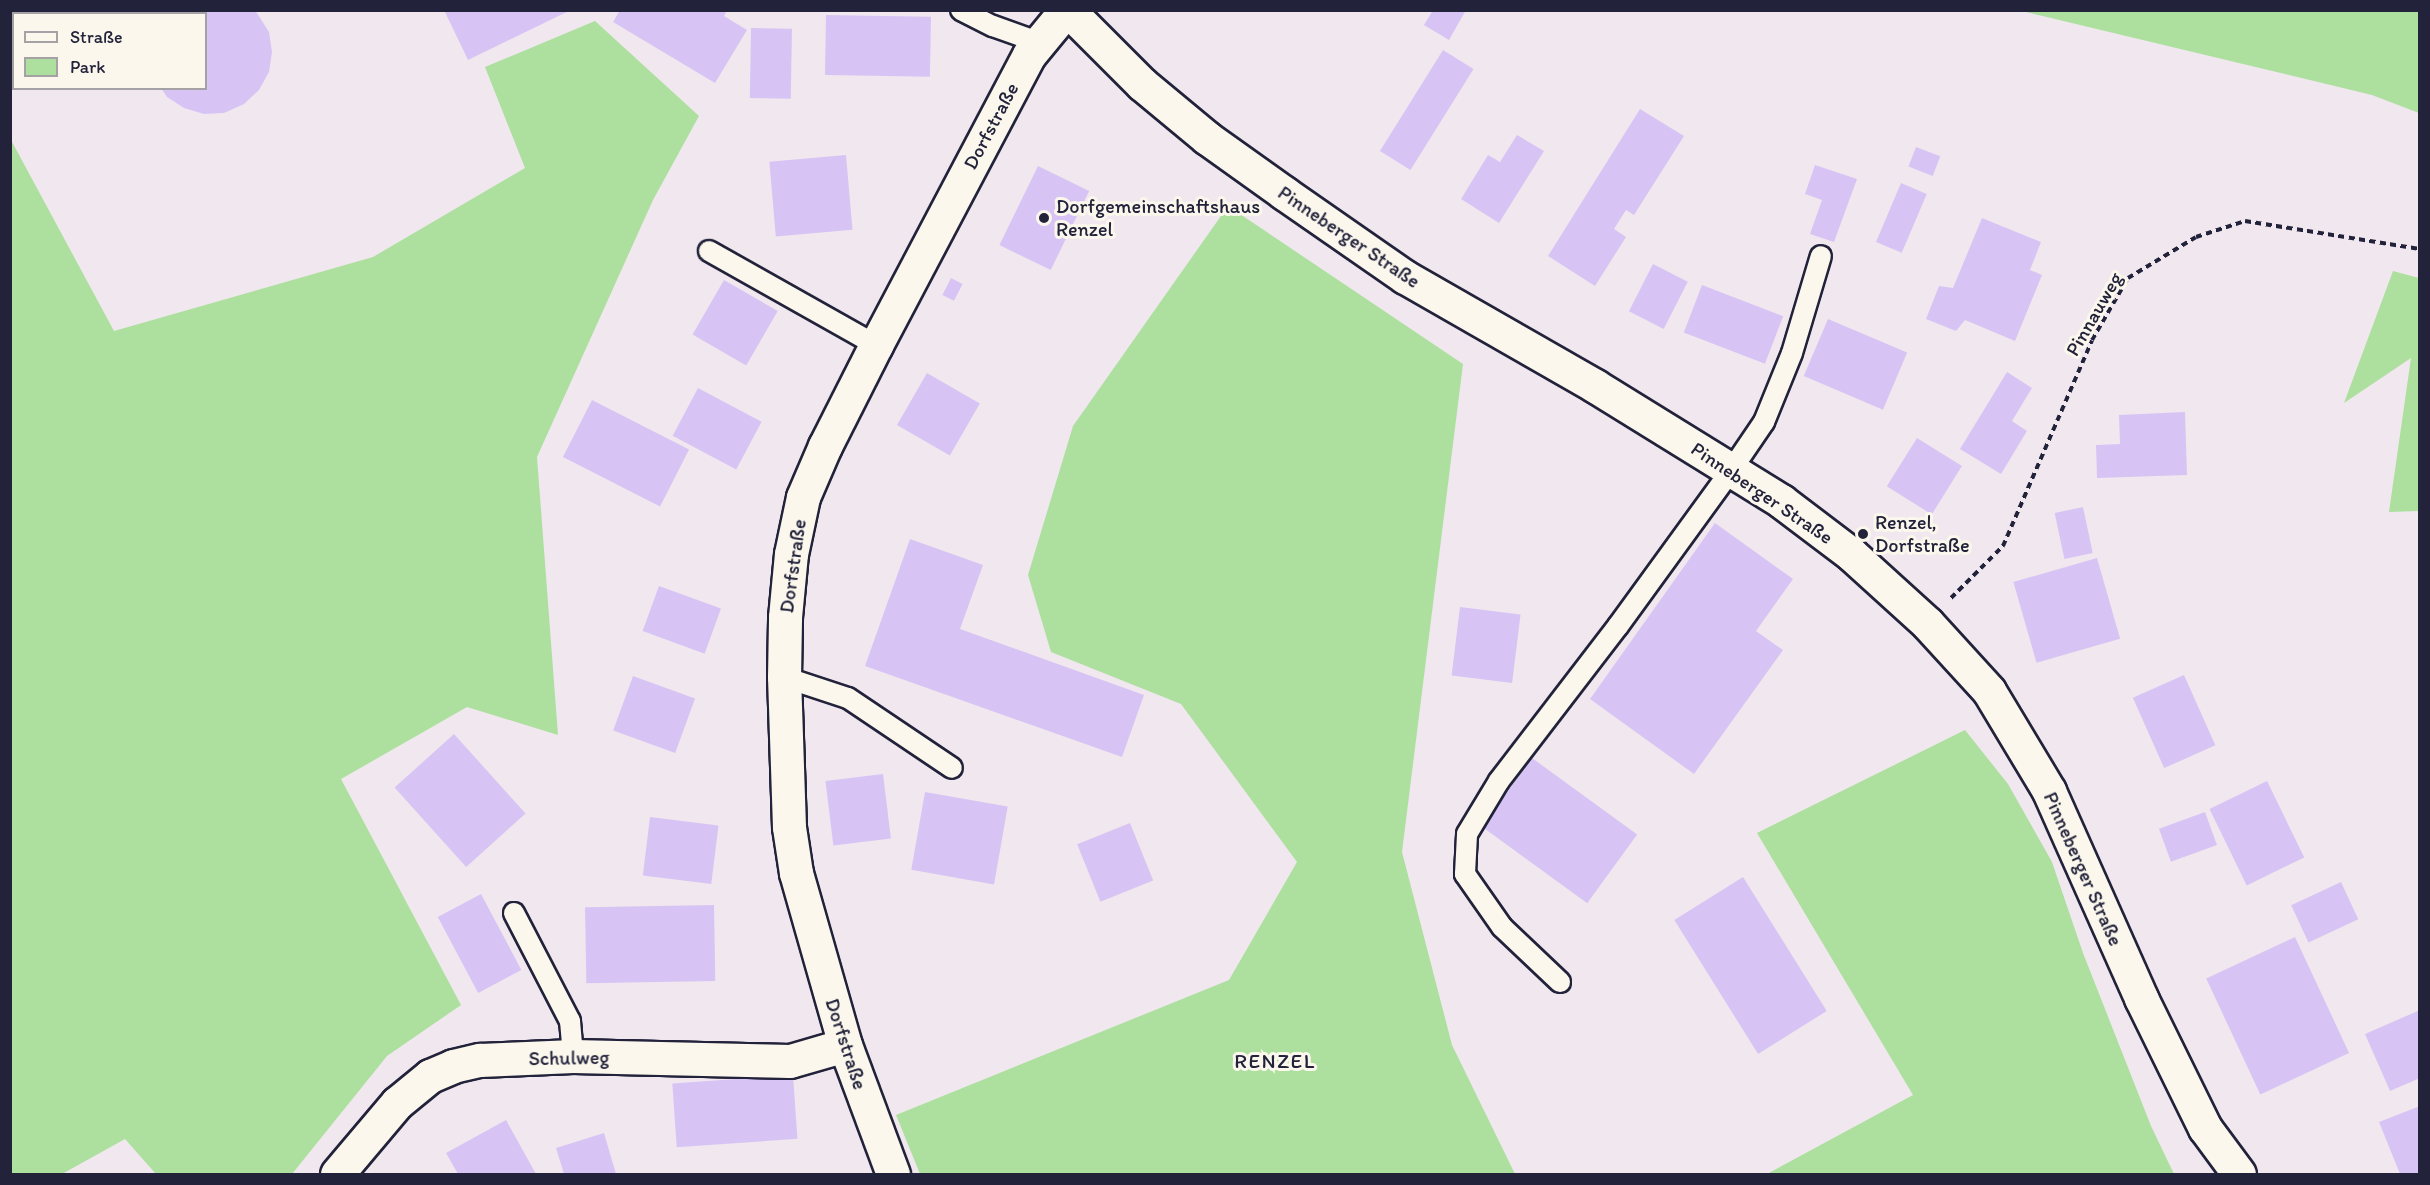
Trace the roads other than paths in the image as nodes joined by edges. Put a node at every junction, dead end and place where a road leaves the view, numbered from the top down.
1 (961, 10) edge
2 (1067, 10) edge
3 (1038, 42) junction
4 (709, 251) dead end
5 (1821, 256) dead end
6 (876, 345) junction
7 (1732, 469) junction
8 (784, 677) junction
9 (952, 768) dead end
10 (514, 913) dead end
11 (1560, 982) dead end
12 (845, 1045) junction
13 (573, 1056) junction
14 (337, 1174) edge
15 (892, 1174) edge
16 (2239, 1174) edge

1 - 3 lane
2 - 3 street, Dorfstraße
2 - 7 street, Pinneberger Straße
3 - 6 street, Dorfstraße
4 - 6 lane
5 - 7 lane
6 - 8 street, Dorfstraße
7 - 11 lane
7 - 16 street, Pinneberger Straße
8 - 9 lane
8 - 12 street, Dorfstraße
10 - 13 lane
12 - 13 street, Schulweg
12 - 15 street, Dorfstraße
13 - 14 street, Schulweg

